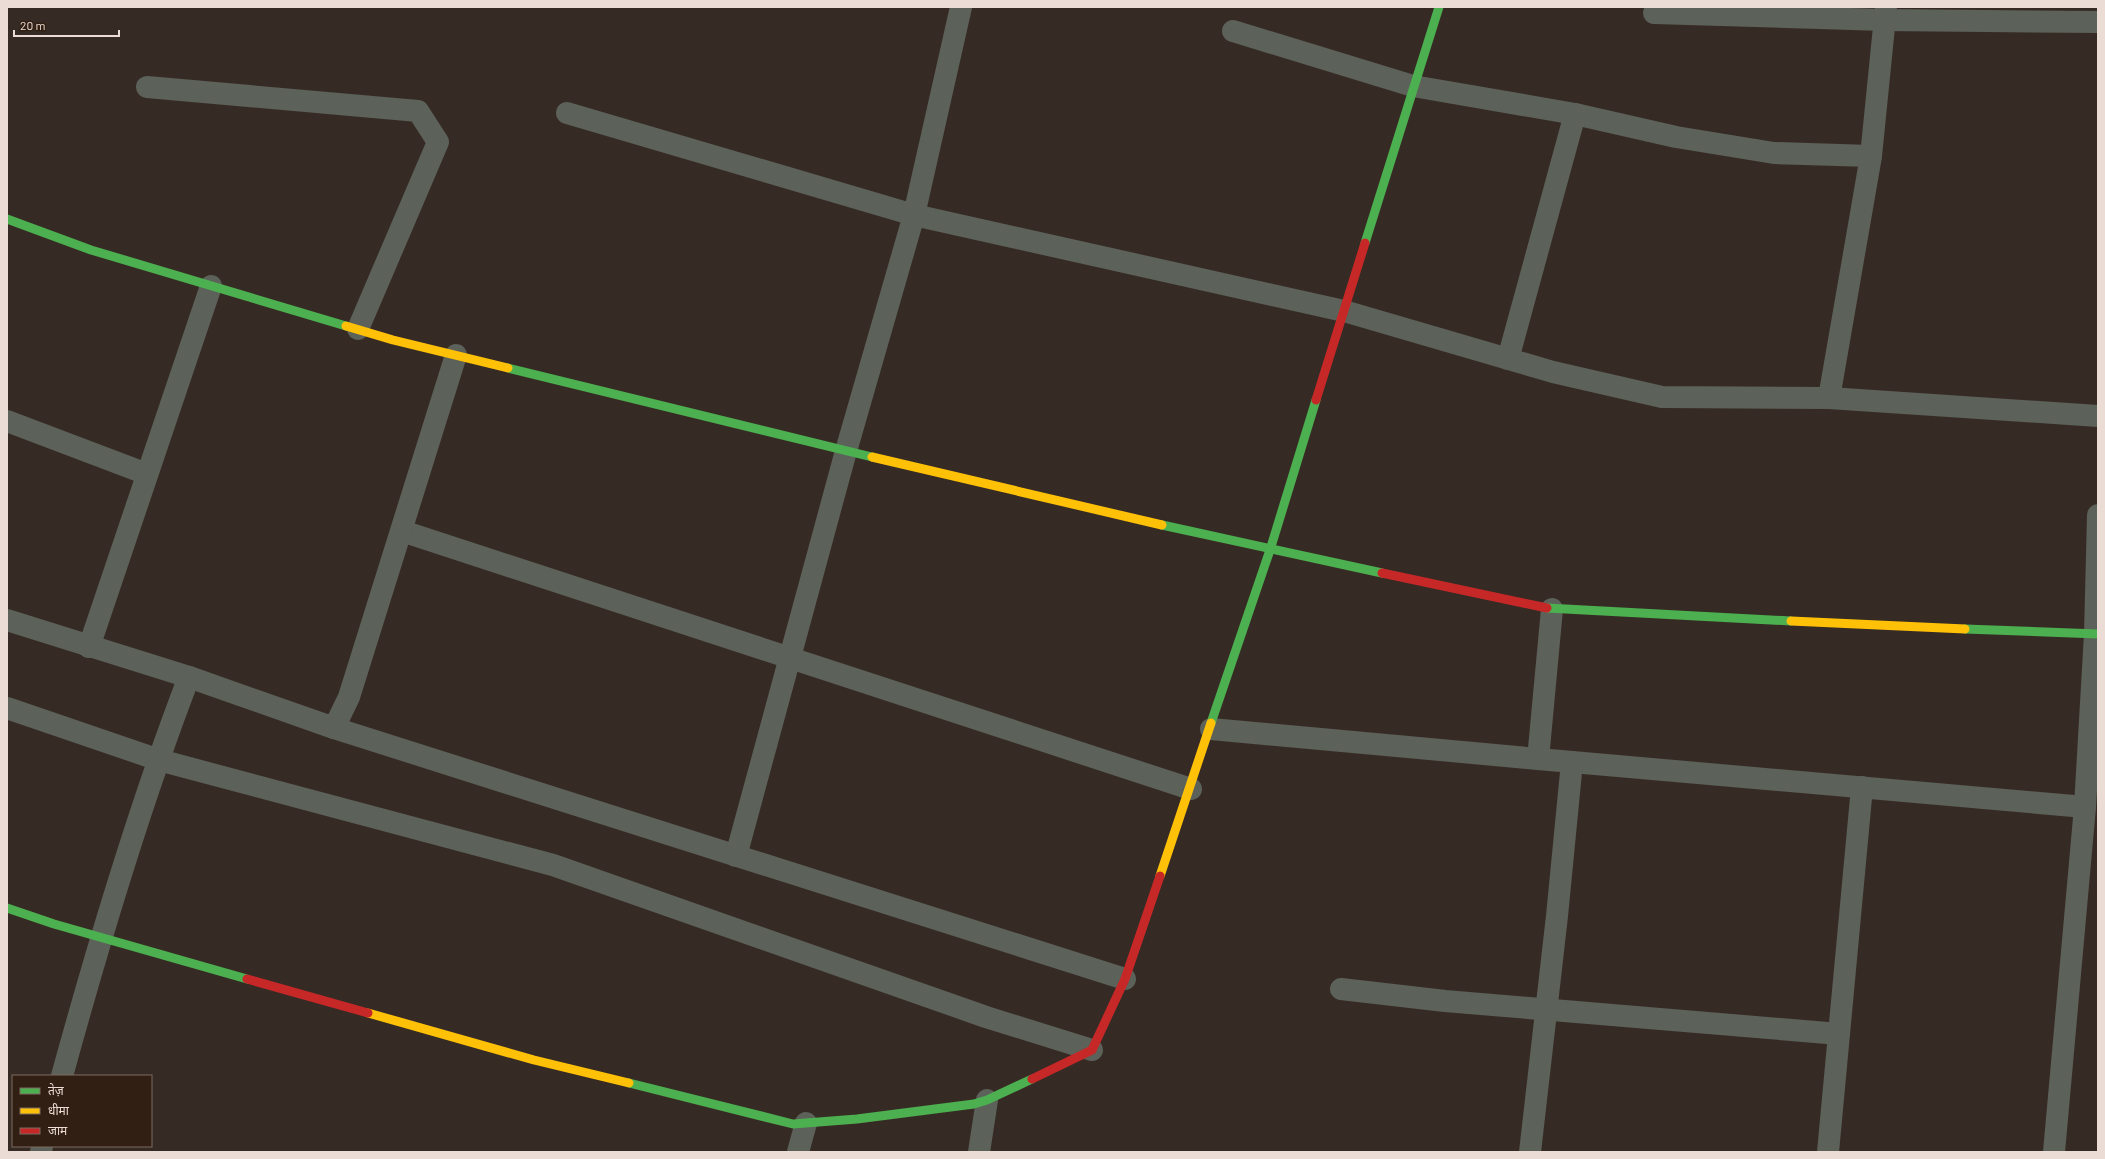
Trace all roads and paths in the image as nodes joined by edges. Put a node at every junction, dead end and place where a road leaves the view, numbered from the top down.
1 (961, 7) edge
2 (1439, 7) edge
3 (1654, 13) dead end
4 (1885, 14) edge
5 (2098, 22) edge
6 (1234, 31) dead end
7 (1413, 86) junction
8 (148, 87) dead end
9 (567, 113) dead end
10 (1575, 114) junction
11 (1870, 156) junction
12 (914, 215) junction
13 (7, 219) edge
14 (211, 286) junction
15 (1344, 311) junction
16 (358, 330) junction
17 (456, 355) junction
18 (1508, 359) junction
19 (1829, 398) junction
20 (2098, 416) edge
21 (7, 421) edge
22 (846, 451) junction
23 (147, 474) junction
24 (2098, 515) edge
25 (402, 531) junction
26 (1270, 550) junction
27 (1552, 609) junction
28 (7, 620) edge
29 (2097, 634) edge
30 (89, 647) junction
31 (790, 656) junction
32 (189, 677) junction
33 (7, 708) edge
34 (334, 728) junction
35 (1211, 728) junction
36 (1538, 759) junction
37 (158, 760) junction
38 (1572, 762) junction
39 (1862, 787) junction
40 (1190, 789) junction
41 (2085, 806) junction
42 (736, 856) junction
43 (7, 908) edge
44 (101, 937) junction
45 (1125, 980) junction
46 (1340, 989) dead end
47 (1547, 1009) junction
48 (1839, 1034) junction
49 (1092, 1050) junction
50 (62, 1075) edge
51 (987, 1100) junction
52 (806, 1123) junction
53 (798, 1152) edge
54 (980, 1152) edge
55 (1530, 1152) edge
56 (1828, 1152) edge
57 (2054, 1152) edge

1 - 12 street
2 - 7 street
3 - 4 street
4 - 5 street
4 - 11 street
6 - 7 street
7 - 10 street
7 - 15 street
8 - 16 street
9 - 12 street
10 - 11 street
10 - 18 street
11 - 19 street
12 - 15 street
12 - 22 street
13 - 14 street
14 - 16 street
14 - 23 street
15 - 18 street
15 - 26 street
16 - 17 street
17 - 22 street
17 - 25 street
18 - 19 street
19 - 20 street
21 - 23 street
22 - 26 street
22 - 31 street
23 - 30 street
24 - 29 street
25 - 31 street
25 - 34 street
26 - 27 street
26 - 35 street
27 - 29 street
27 - 36 street
28 - 30 street
29 - 41 street
30 - 32 street
31 - 40 street
31 - 42 street
32 - 34 street
32 - 37 street
33 - 37 street
34 - 42 street
35 - 36 street
35 - 40 street
36 - 38 street
37 - 44 street
37 - 49 street
38 - 39 street
38 - 47 street
39 - 41 street
39 - 48 street
40 - 45 street
41 - 57 street
42 - 45 street
43 - 44 street
44 - 50 street
44 - 52 street
45 - 49 street
46 - 47 street
47 - 48 street
47 - 55 street
48 - 56 street
49 - 51 street
51 - 52 street
51 - 54 street
52 - 53 street

